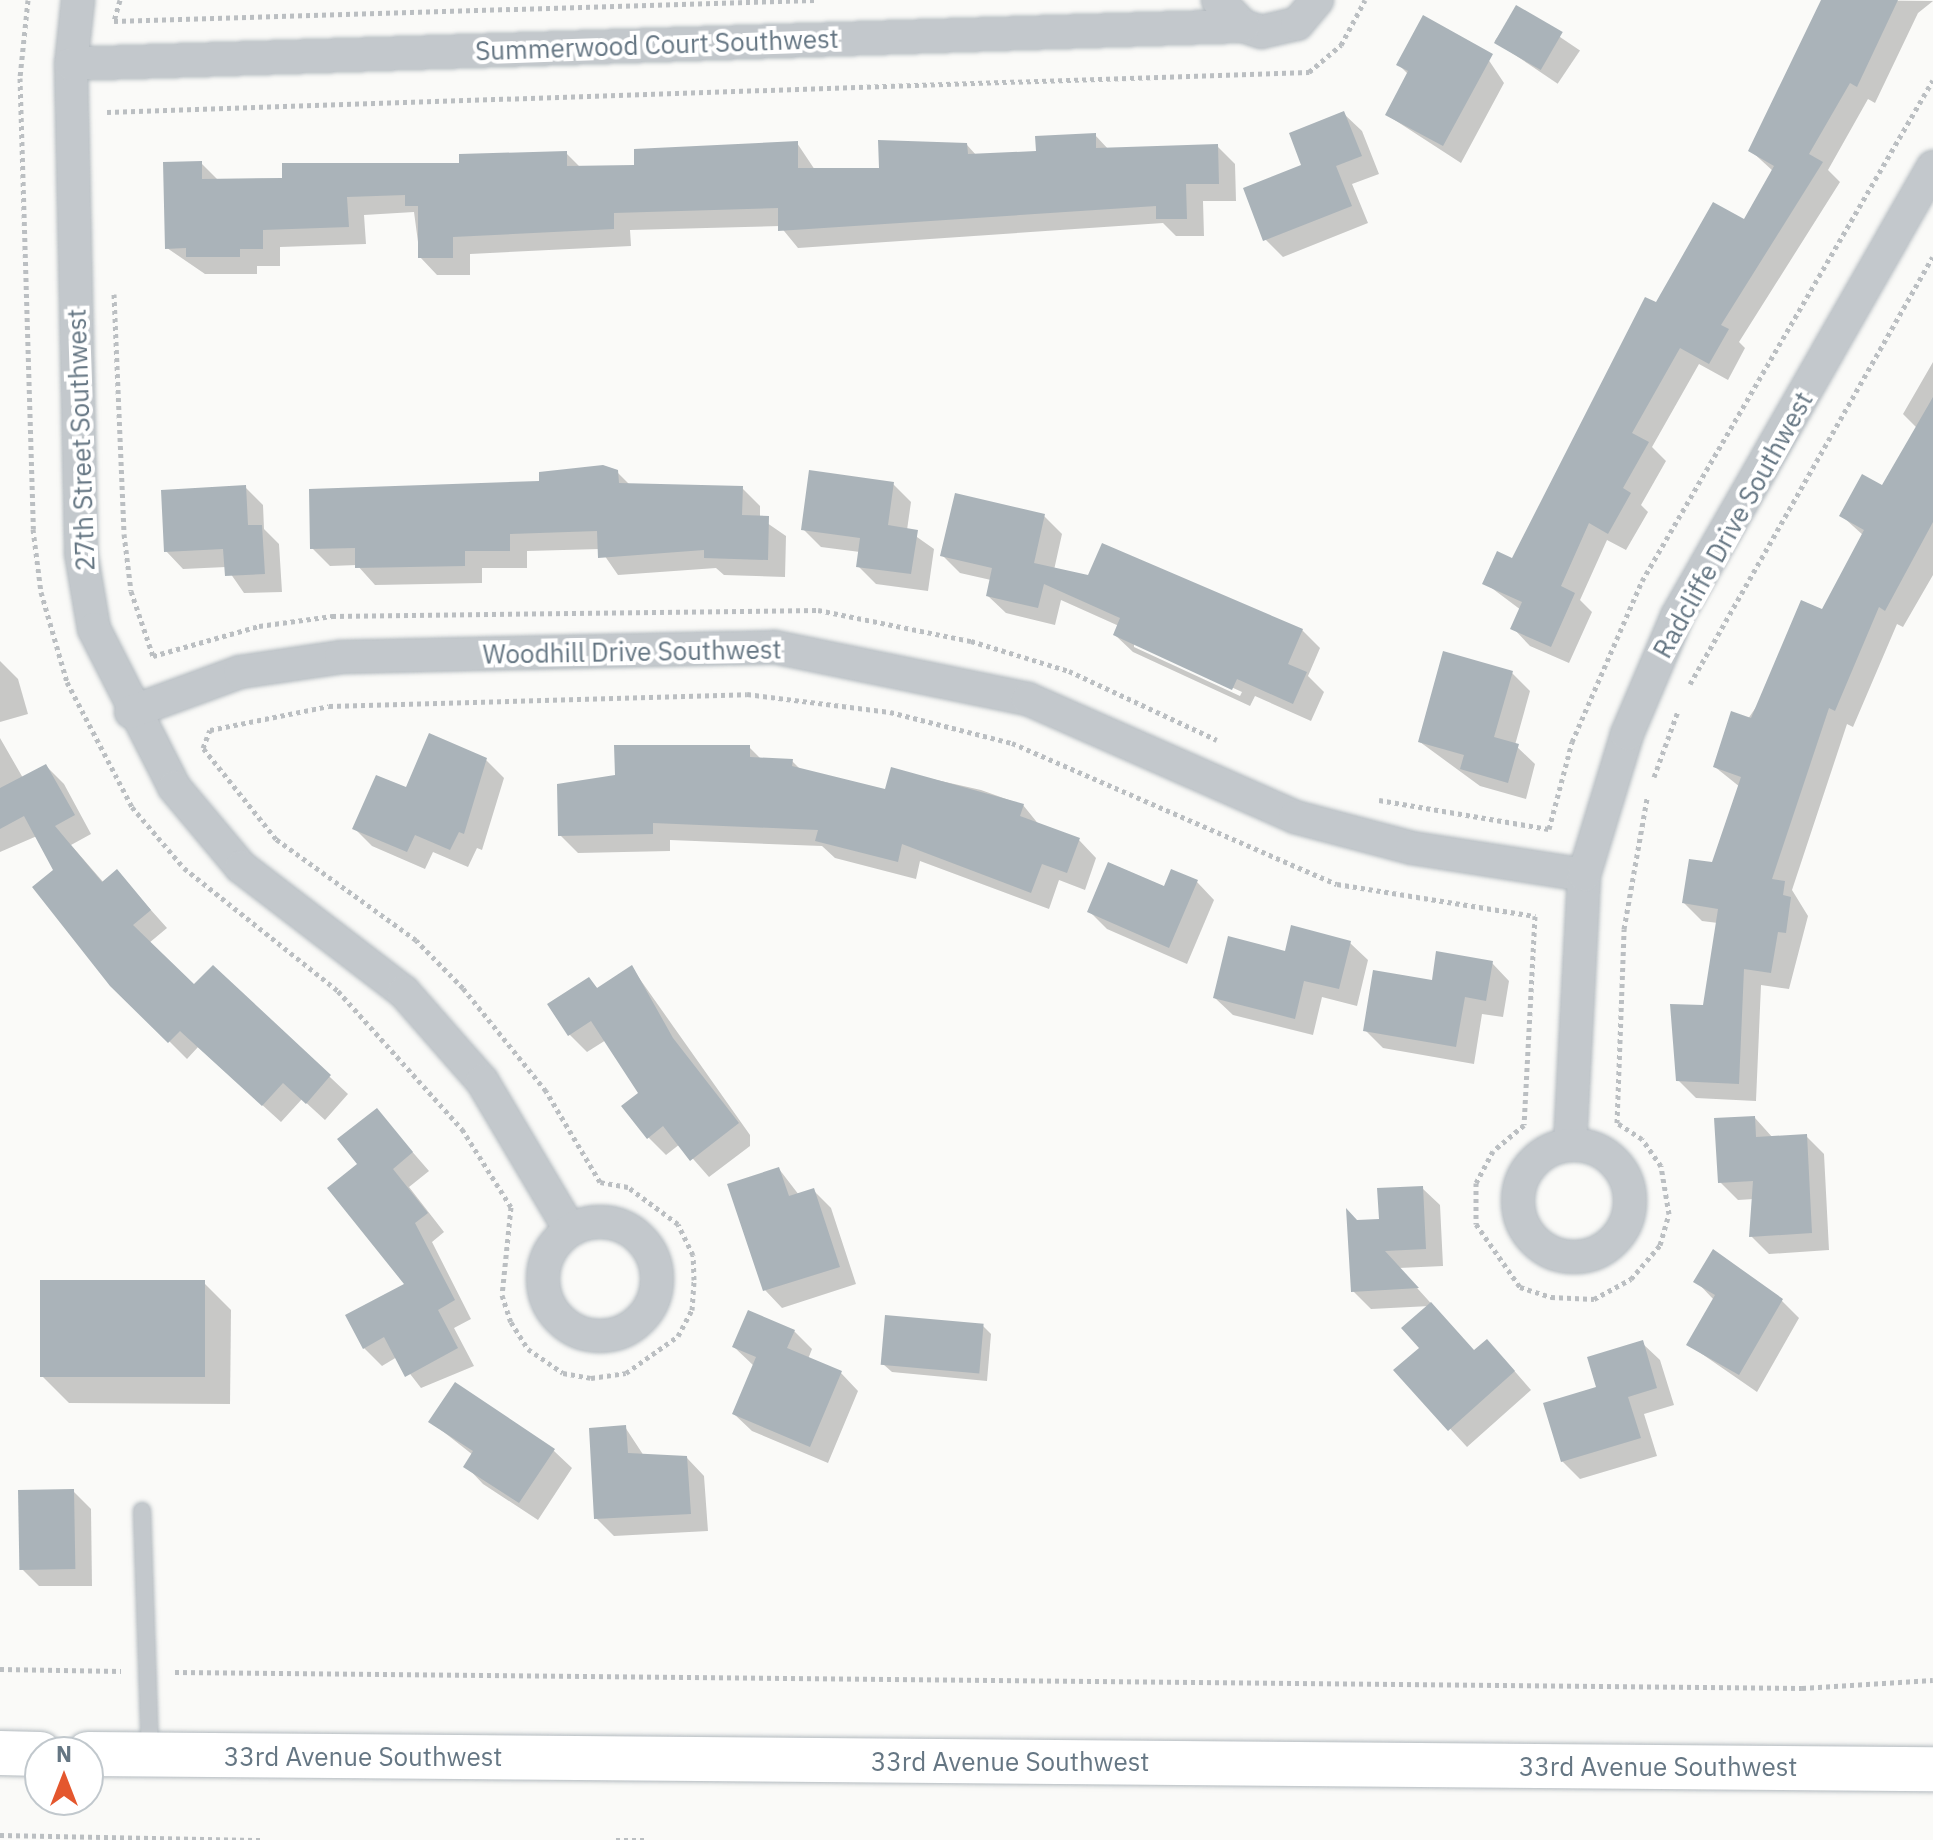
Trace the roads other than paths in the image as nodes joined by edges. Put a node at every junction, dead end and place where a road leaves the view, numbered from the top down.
1 (78, 0) edge
2 (1218, 0) edge
3 (1317, 0) edge
4 (1243, 26) junction
5 (71, 64) junction
6 (1933, 167) edge
7 (131, 712) junction
8 (1584, 875) junction
9 (1570, 1144) dead end
10 (570, 1230) dead end
11 (142, 1511) dead end
12 (0, 1753) edge
13 (24, 1754) edge
14 (104, 1754) edge
15 (150, 1755) junction
16 (1933, 1769) edge

1 - 5 street, 27th Street Southwest
2 - 4 street
3 - 4 street, Summerwood Court Southwest
4 - 5 street, Summerwood Court Southwest
5 - 7 street, 27th Street Southwest
6 - 8 street, Radcliffe Drive Southwest
7 - 8 street, Woodhill Drive Southwest
7 - 10 street, 27th Street Southwest
8 - 9 street, Radcliffe Drive Southwest
11 - 15 lane
12 - 13 street
14 - 15 street, 33rd Avenue Southwest
15 - 16 street, 33rd Avenue Southwest

